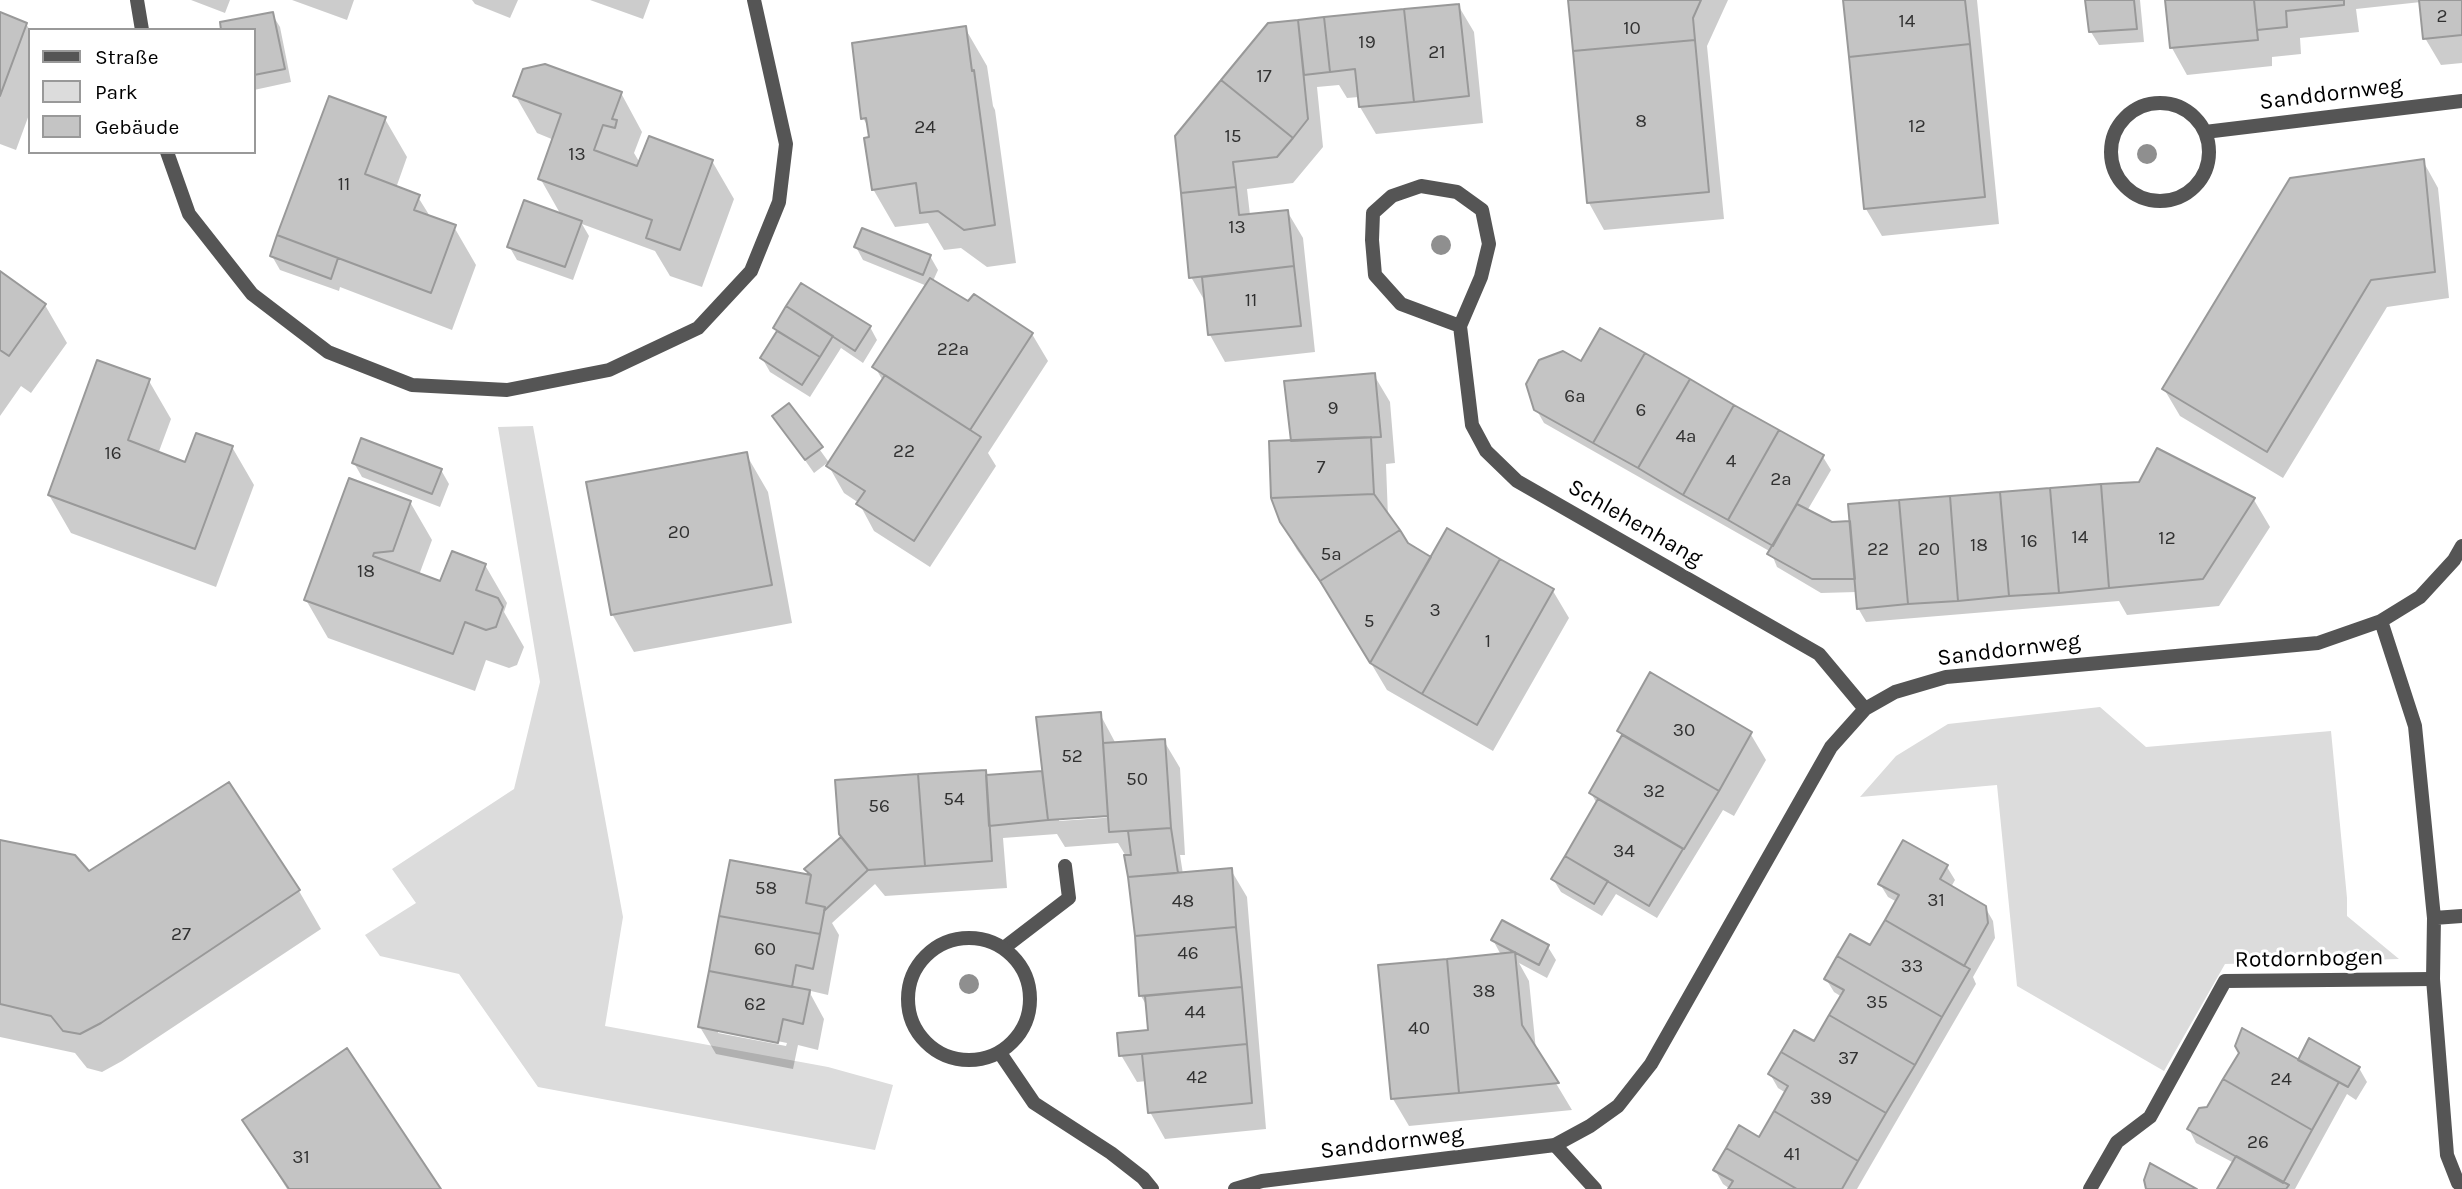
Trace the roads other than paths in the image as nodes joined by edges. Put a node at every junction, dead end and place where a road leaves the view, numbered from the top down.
1 (137, 0) edge
2 (754, 0) edge
3 (142, 28) edge
4 (2462, 101) edge
5 (2205, 132) junction
6 (168, 154) edge
7 (1460, 326) junction
8 (2462, 546) edge
9 (2381, 621) junction
10 (1865, 709) junction
11 (1065, 866) dead end
12 (2462, 916) edge
13 (2434, 918) junction
14 (1005, 947) junction
15 (2433, 979) junction
16 (1000, 1053) junction
17 (1555, 1145) junction
18 (2462, 1186) edge
19 (1152, 1189) edge
20 (1235, 1189) edge
21 (1595, 1189) edge
22 (2090, 1189) edge

1 - 3 street
2 - 6 street
4 - 5 street, Sanddornweg
5 - 5 street
7 - 7 street
7 - 10 street, Schlehenhang
8 - 9 street, Sanddornweg
9 - 10 street, Sanddornweg
9 - 13 street
10 - 17 street, Sanddornweg
11 - 14 street
12 - 13 street
13 - 15 street
14 - 16 street
14 - 16 street
15 - 18 street
15 - 22 street, Rotdornbogen
16 - 19 street
17 - 20 street, Sanddornweg
17 - 21 street

